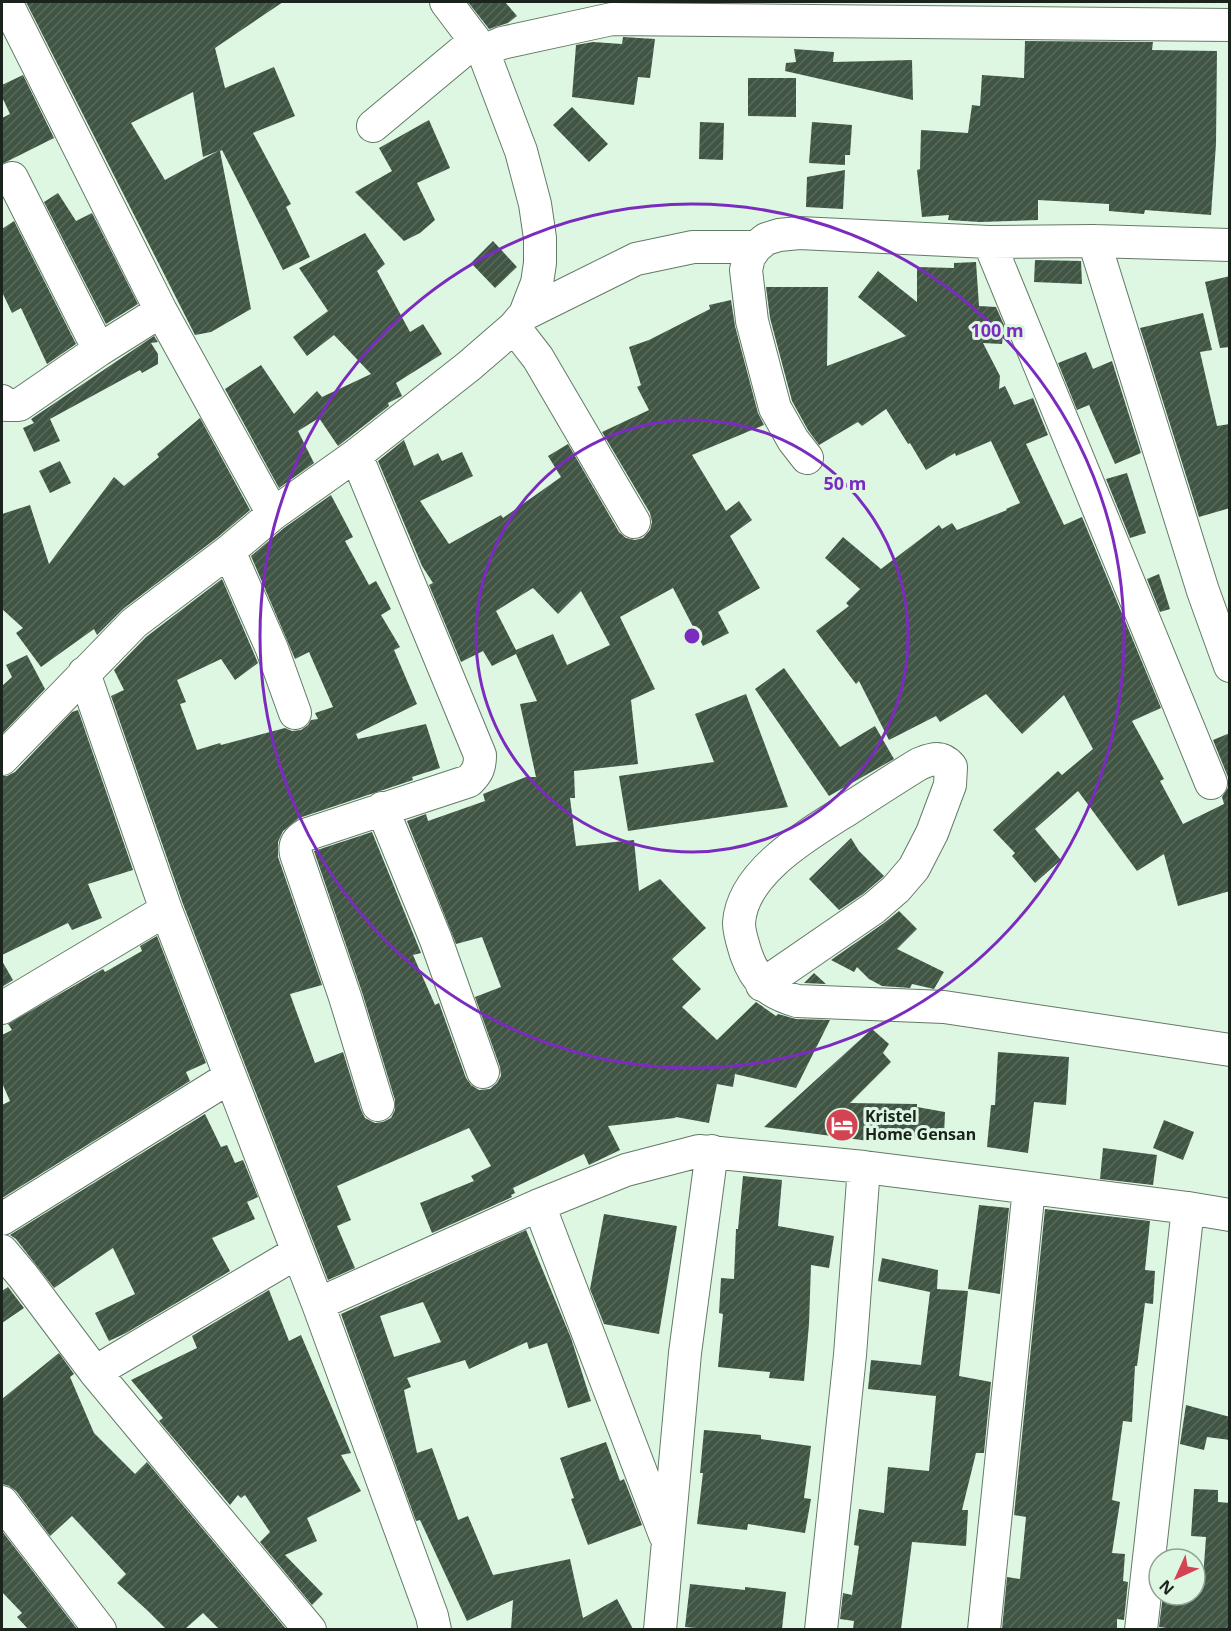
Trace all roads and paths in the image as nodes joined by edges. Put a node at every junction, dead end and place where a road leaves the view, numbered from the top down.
1 (446, 2) edge
2 (6, 8) edge
3 (1230, 26) edge
4 (479, 46) junction
5 (373, 126) dead end
6 (12, 178) dead end
7 (1094, 241) junction
8 (989, 242) junction
9 (1230, 245) edge
10 (756, 247) junction
11 (160, 311) junction
12 (519, 320) junction
13 (99, 350) junction
14 (2, 401) edge
15 (356, 455) junction
16 (807, 458) dead end
17 (273, 514) junction
18 (634, 522) dead end
19 (229, 551) junction
20 (1230, 666) edge
21 (84, 673) junction
22 (295, 712) dead end
23 (2, 759) edge
24 (1211, 783) dead end
25 (382, 808) junction
26 (165, 910) junction
27 (762, 984) junction
28 (2, 1008) edge
29 (1230, 1050) edge
30 (483, 1072) dead end
31 (230, 1077) junction
32 (378, 1105) dead end
33 (711, 1151) junction
34 (864, 1167) junction
35 (1029, 1188) junction
36 (539, 1205) junction
37 (1188, 1208) junction
38 (1230, 1215) edge
39 (2, 1219) edge
40 (2, 1251) edge
41 (297, 1252) junction
42 (318, 1304) junction
43 (95, 1372) junction
44 (2, 1502) edge
45 (668, 1542) junction
46 (100, 1629) edge
47 (310, 1629) edge
48 (435, 1629) edge
49 (660, 1629) edge
50 (822, 1629) edge
51 (984, 1629) edge
52 (1141, 1629) edge

1 - 4 street
2 - 11 street
3 - 4 street
4 - 5 street
4 - 12 street
6 - 13 street
7 - 8 street
7 - 9 street
7 - 20 street
8 - 10 street
8 - 24 street
10 - 12 street
10 - 16 street
11 - 13 street
11 - 17 street
12 - 15 street
12 - 18 street
13 - 14 street
15 - 17 street
15 - 25 street
17 - 19 street
19 - 21 street
19 - 22 street
21 - 23 street
21 - 26 street
25 - 30 street
25 - 32 street
26 - 28 street
26 - 31 street
27 - 27 street
27 - 29 street
31 - 39 street
31 - 41 street
33 - 34 street
33 - 36 street
33 - 45 street
34 - 35 street
34 - 50 street
35 - 37 street
35 - 51 street
36 - 42 street
36 - 45 street
37 - 38 street
37 - 52 street
40 - 43 street
41 - 42 street
41 - 43 street
42 - 48 street
43 - 47 street
44 - 46 street
45 - 49 street

